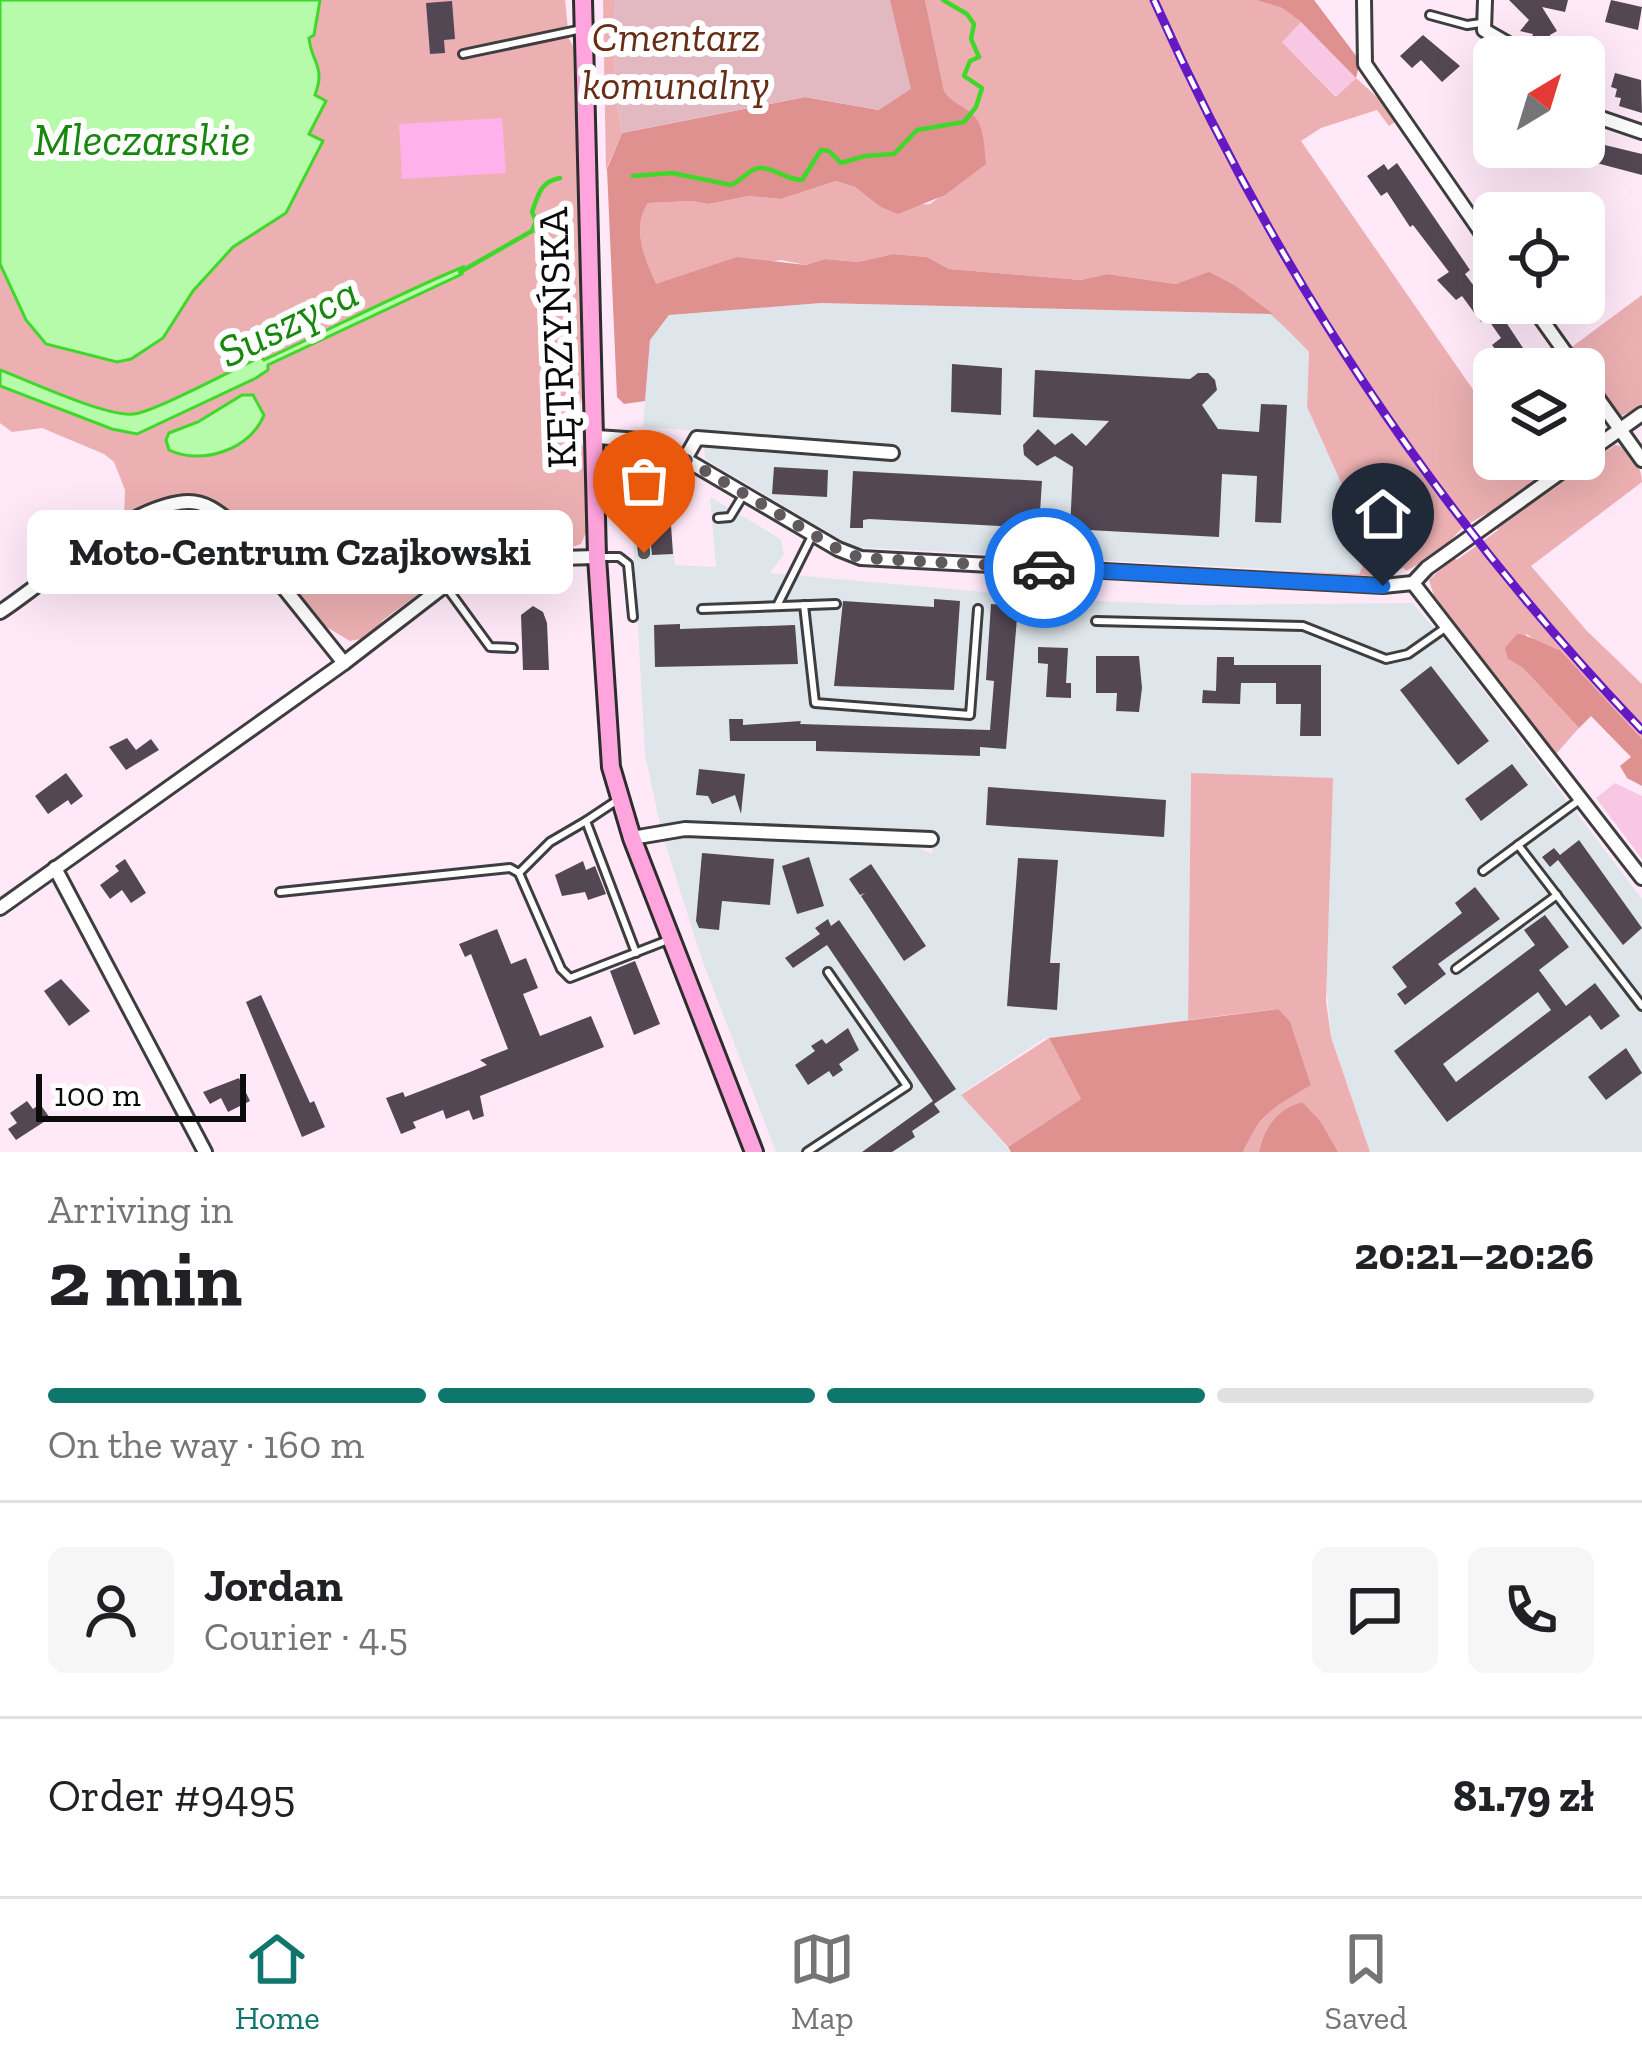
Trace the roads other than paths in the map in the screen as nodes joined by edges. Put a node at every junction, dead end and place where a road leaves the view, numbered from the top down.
1 (584, 0) edge
2 (1364, 0) edge
3 (1485, 0) edge
4 (1430, 15) dead end
5 (1481, 23) junction
6 (584, 29) junction
7 (1493, 36) edge
8 (463, 54) dead end
9 (1605, 119) edge
10 (1642, 132) edge
11 (1473, 221) edge
12 (1605, 408) edge
13 (1642, 414) edge
14 (1620, 429) junction
15 (597, 436) junction
16 (1605, 440) edge
17 (892, 453) dead end
18 (685, 459) junction
19 (1642, 460) edge
20 (1549, 480) edge
21 (744, 494) junction
22 (718, 518) dead end
23 (813, 534) junction
24 (644, 553) dead end
25 (597, 557) junction
26 (1413, 583) junction
27 (445, 586) junction
28 (836, 604) dead end
29 (804, 605) junction
30 (777, 606) junction
31 (702, 609) dead end
32 (978, 609) dead end
33 (0, 612) edge
34 (633, 617) dead end
35 (1096, 621) dead end
36 (1448, 625) junction
37 (512, 648) dead end
38 (344, 663) junction
39 (619, 799) junction
40 (1581, 799) junction
41 (586, 821) junction
42 (632, 838) junction
43 (932, 839) dead end
44 (1518, 845) junction
45 (55, 868) junction
46 (1483, 871) dead end
47 (519, 873) junction
48 (1642, 878) edge
49 (280, 892) dead end
50 (1557, 895) junction
51 (0, 908) edge
52 (671, 939) junction
53 (636, 953) junction
54 (1456, 969) dead end
55 (828, 972) dead end
56 (1642, 1006) edge
57 (205, 1152) edge
58 (754, 1152) edge
59 (807, 1152) edge

1 - 6 main road, KĘTRZYŃSKA
2 - 11 street
3 - 5 street
4 - 5 lane
5 - 7 street
6 - 8 lane
6 - 15 main road, KĘTRZYŃSKA
9 - 10 street
12 - 14 street
13 - 14 street
14 - 16 street
14 - 19 street
15 - 18 street
15 - 25 main road, KĘTRZYŃSKA
17 - 18 street
18 - 21 street
18 - 24 lane
20 - 26 street
21 - 22 lane
21 - 23 street
23 - 26 street
23 - 30 lane
25 - 27 street
25 - 34 lane
25 - 39 main road, KĘTRZYŃSKA
26 - 36 street
27 - 37 lane
27 - 38 street
28 - 29 lane
29 - 30 lane
29 - 32 lane
30 - 31 lane
33 - 38 street
35 - 36 lane
36 - 40 street
38 - 45 street
39 - 41 lane
39 - 42 main road, KĘTRZYŃSKA
40 - 44 lane
40 - 48 street
41 - 47 lane
41 - 53 lane
42 - 43 street
42 - 52 main road, KĘTRZYŃSKA
44 - 46 lane
44 - 50 lane
45 - 51 street
45 - 57 street
47 - 49 lane
47 - 53 lane
50 - 54 lane
50 - 56 lane
52 - 53 lane
52 - 58 main road, KĘTRZYŃSKA
55 - 59 lane

